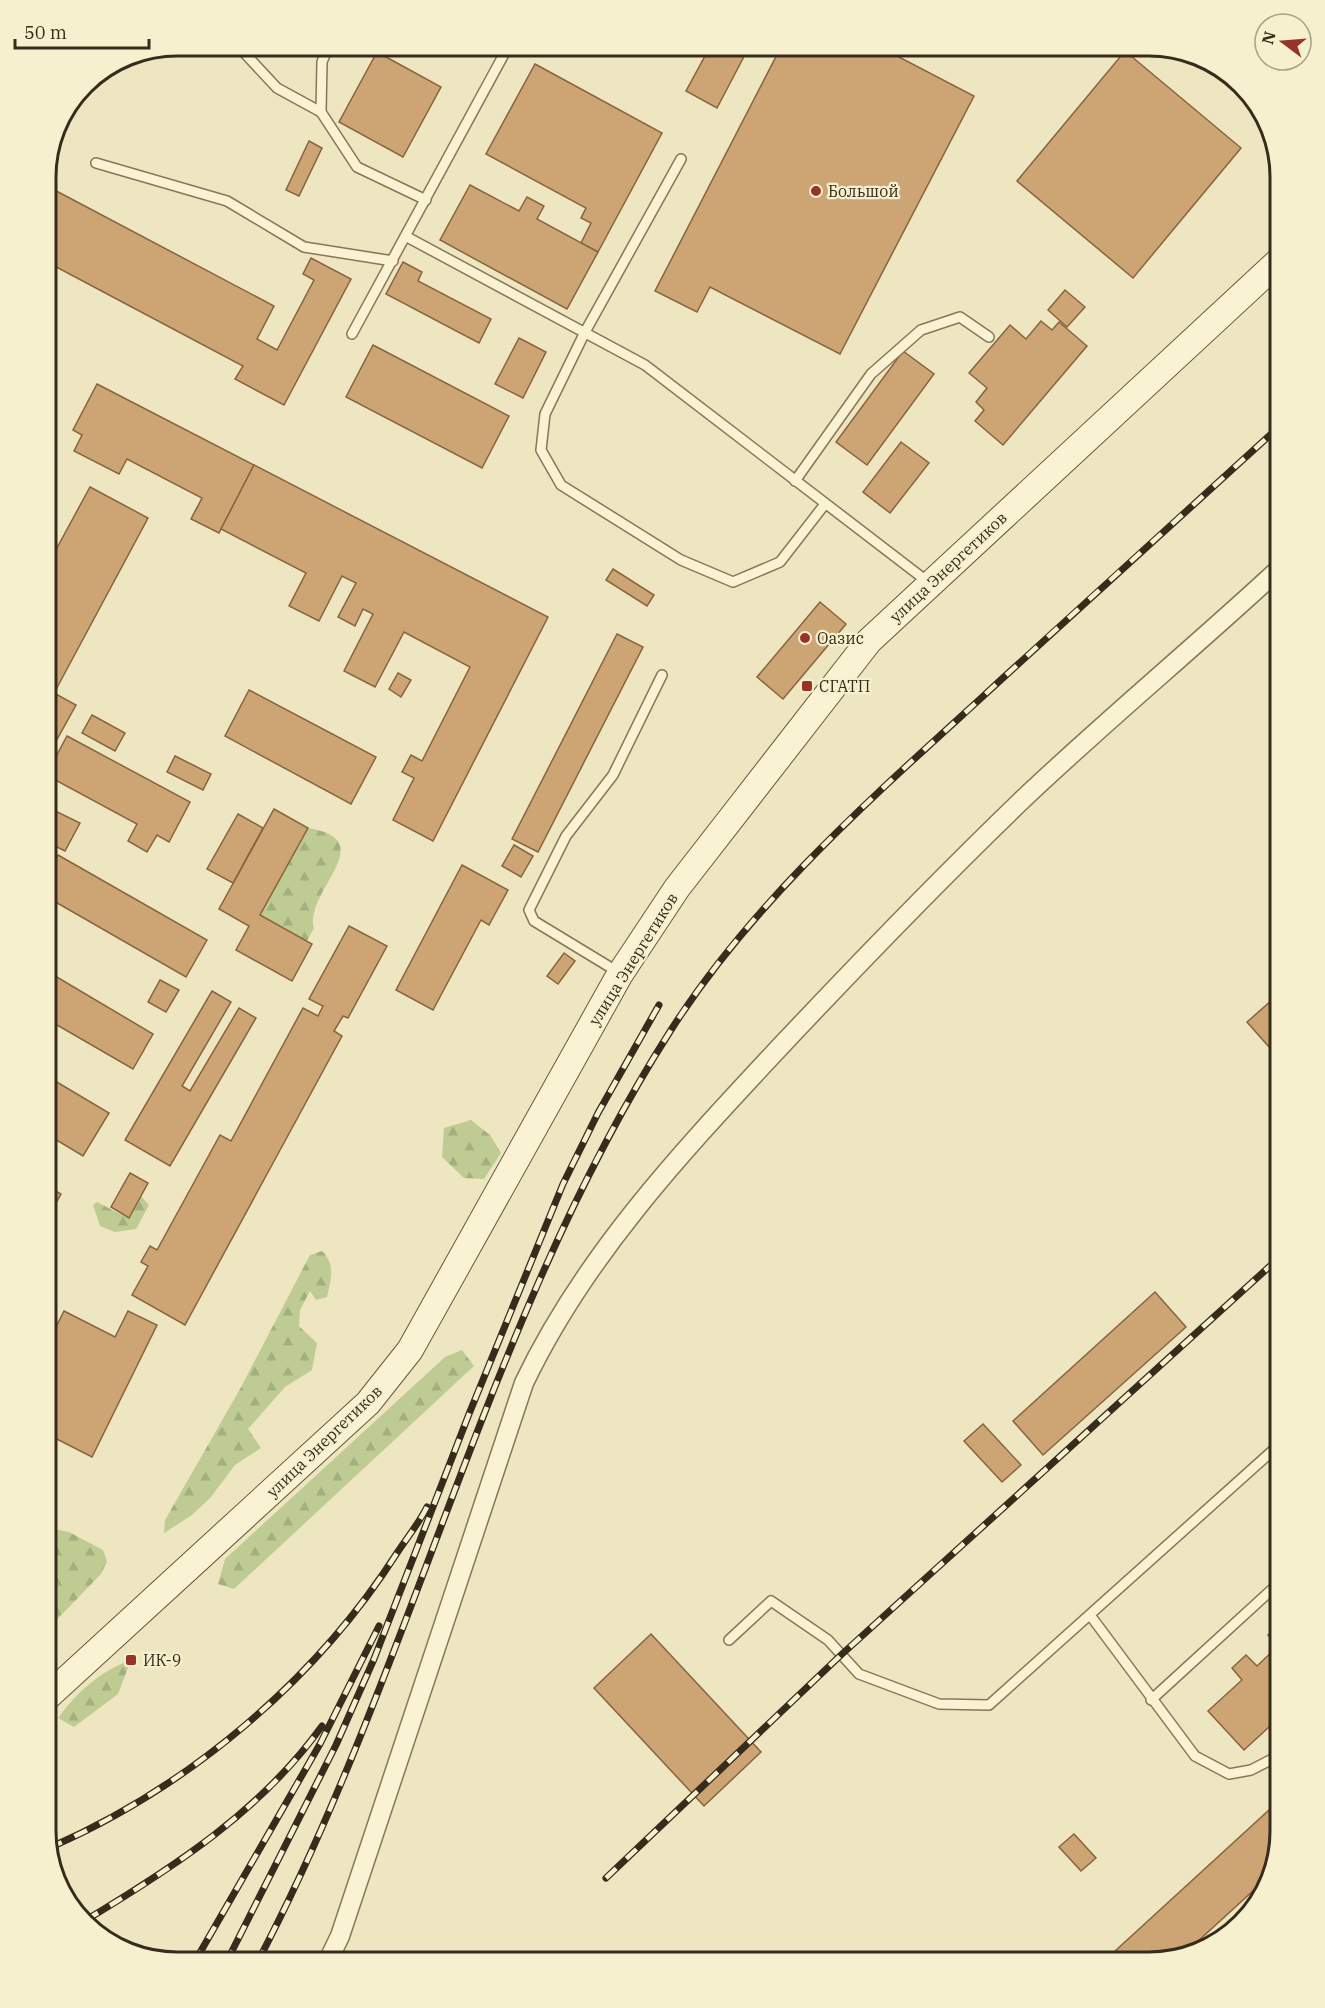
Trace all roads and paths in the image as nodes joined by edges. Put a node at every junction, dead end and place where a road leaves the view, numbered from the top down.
1 (247, 56) edge
2 (324, 56) edge
3 (503, 56) edge
4 (321, 112) junction
5 (681, 159) dead end
6 (96, 163) dead end
7 (426, 200) junction
8 (407, 237) junction
9 (393, 261) junction
10 (1270, 269) edge
11 (585, 332) junction
12 (352, 334) dead end
13 (989, 337) dead end
14 (795, 481) junction
15 (825, 504) junction
16 (1270, 577) edge
17 (930, 584) junction
18 (662, 675) dead end
19 (620, 974) junction
20 (1270, 1453) edge
21 (1270, 1591) edge
22 (1090, 1615) junction
23 (729, 1640) dead end
24 (56, 1688) edge
25 (1151, 1700) junction
26 (1270, 1760) edge
27 (332, 1952) edge

1 - 4 lane
2 - 4 lane
3 - 7 lane
4 - 7 lane
5 - 11 lane
6 - 9 lane
7 - 8 lane
8 - 9 lane
8 - 11 lane
9 - 12 lane
10 - 17 street, улица Энергетиков
11 - 14 lane
11 - 15 lane
13 - 14 lane
14 - 15 lane
15 - 17 lane
16 - 27 street
17 - 19 street, улица Энергетиков
18 - 19 lane
19 - 24 street, улица Энергетиков
20 - 22 lane
21 - 25 lane
22 - 23 lane
22 - 25 lane
25 - 26 lane

